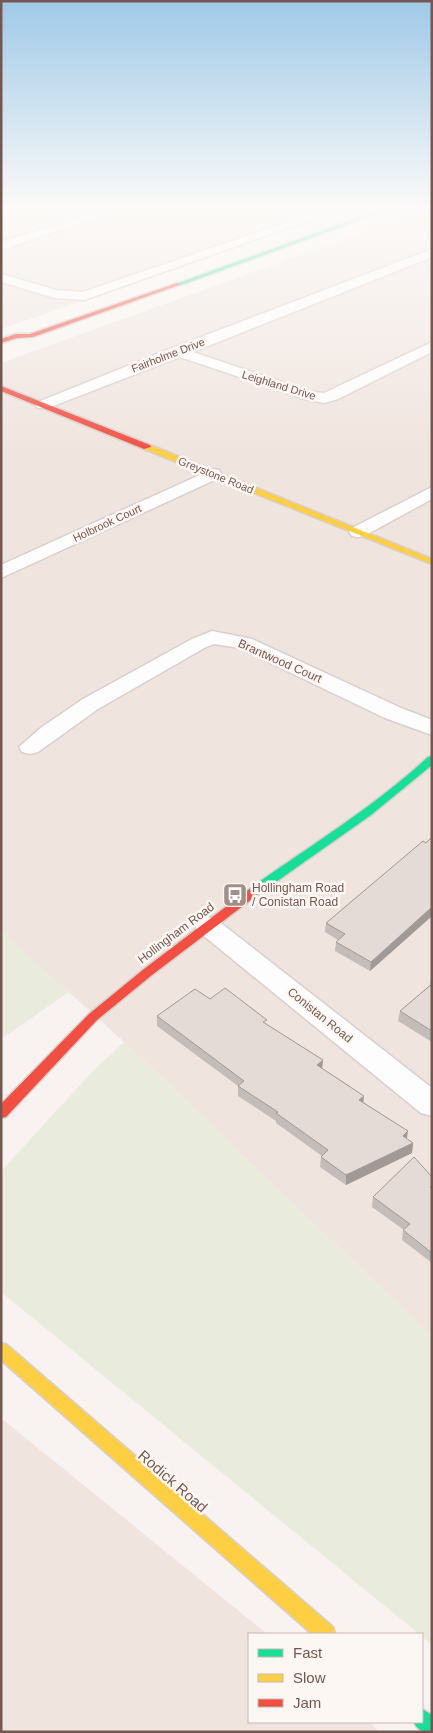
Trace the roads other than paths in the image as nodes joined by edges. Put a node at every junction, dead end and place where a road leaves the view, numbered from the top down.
1 (48, 292) edge
2 (96, 292) edge
3 (155, 292) edge
4 (330, 292) edge
5 (31, 336) junction
6 (1, 341) edge
7 (432, 346) edge
8 (1, 352) edge
9 (177, 352) junction
10 (1, 388) edge
11 (43, 405) junction
12 (214, 474) junction
13 (432, 492) edge
14 (358, 532) junction
15 (432, 562) edge
16 (1, 572) edge
17 (432, 728) edge
18 (30, 747) dead end
19 (432, 759) edge
20 (208, 926) junction
21 (432, 1105) edge
22 (1, 1112) edge
23 (1, 1350) edge
24 (325, 1633) edge

1 - 2 street
3 - 5 street
4 - 9 street, Fairholme Drive
5 - 6 street
5 - 8 street
7 - 9 street, Leighland Drive
9 - 11 street, Fairholme Drive
10 - 11 street, Greystone Road
11 - 12 street, Greystone Road
12 - 14 street, Greystone Road
12 - 16 street, Holbrook Court
13 - 14 street
14 - 15 street, Greystone Road
17 - 18 street, Brantwood Court
19 - 20 street, Hollingham Road
20 - 21 street, Conistan Road
20 - 22 street, Hollingham Road
23 - 24 street, Rodick Road

